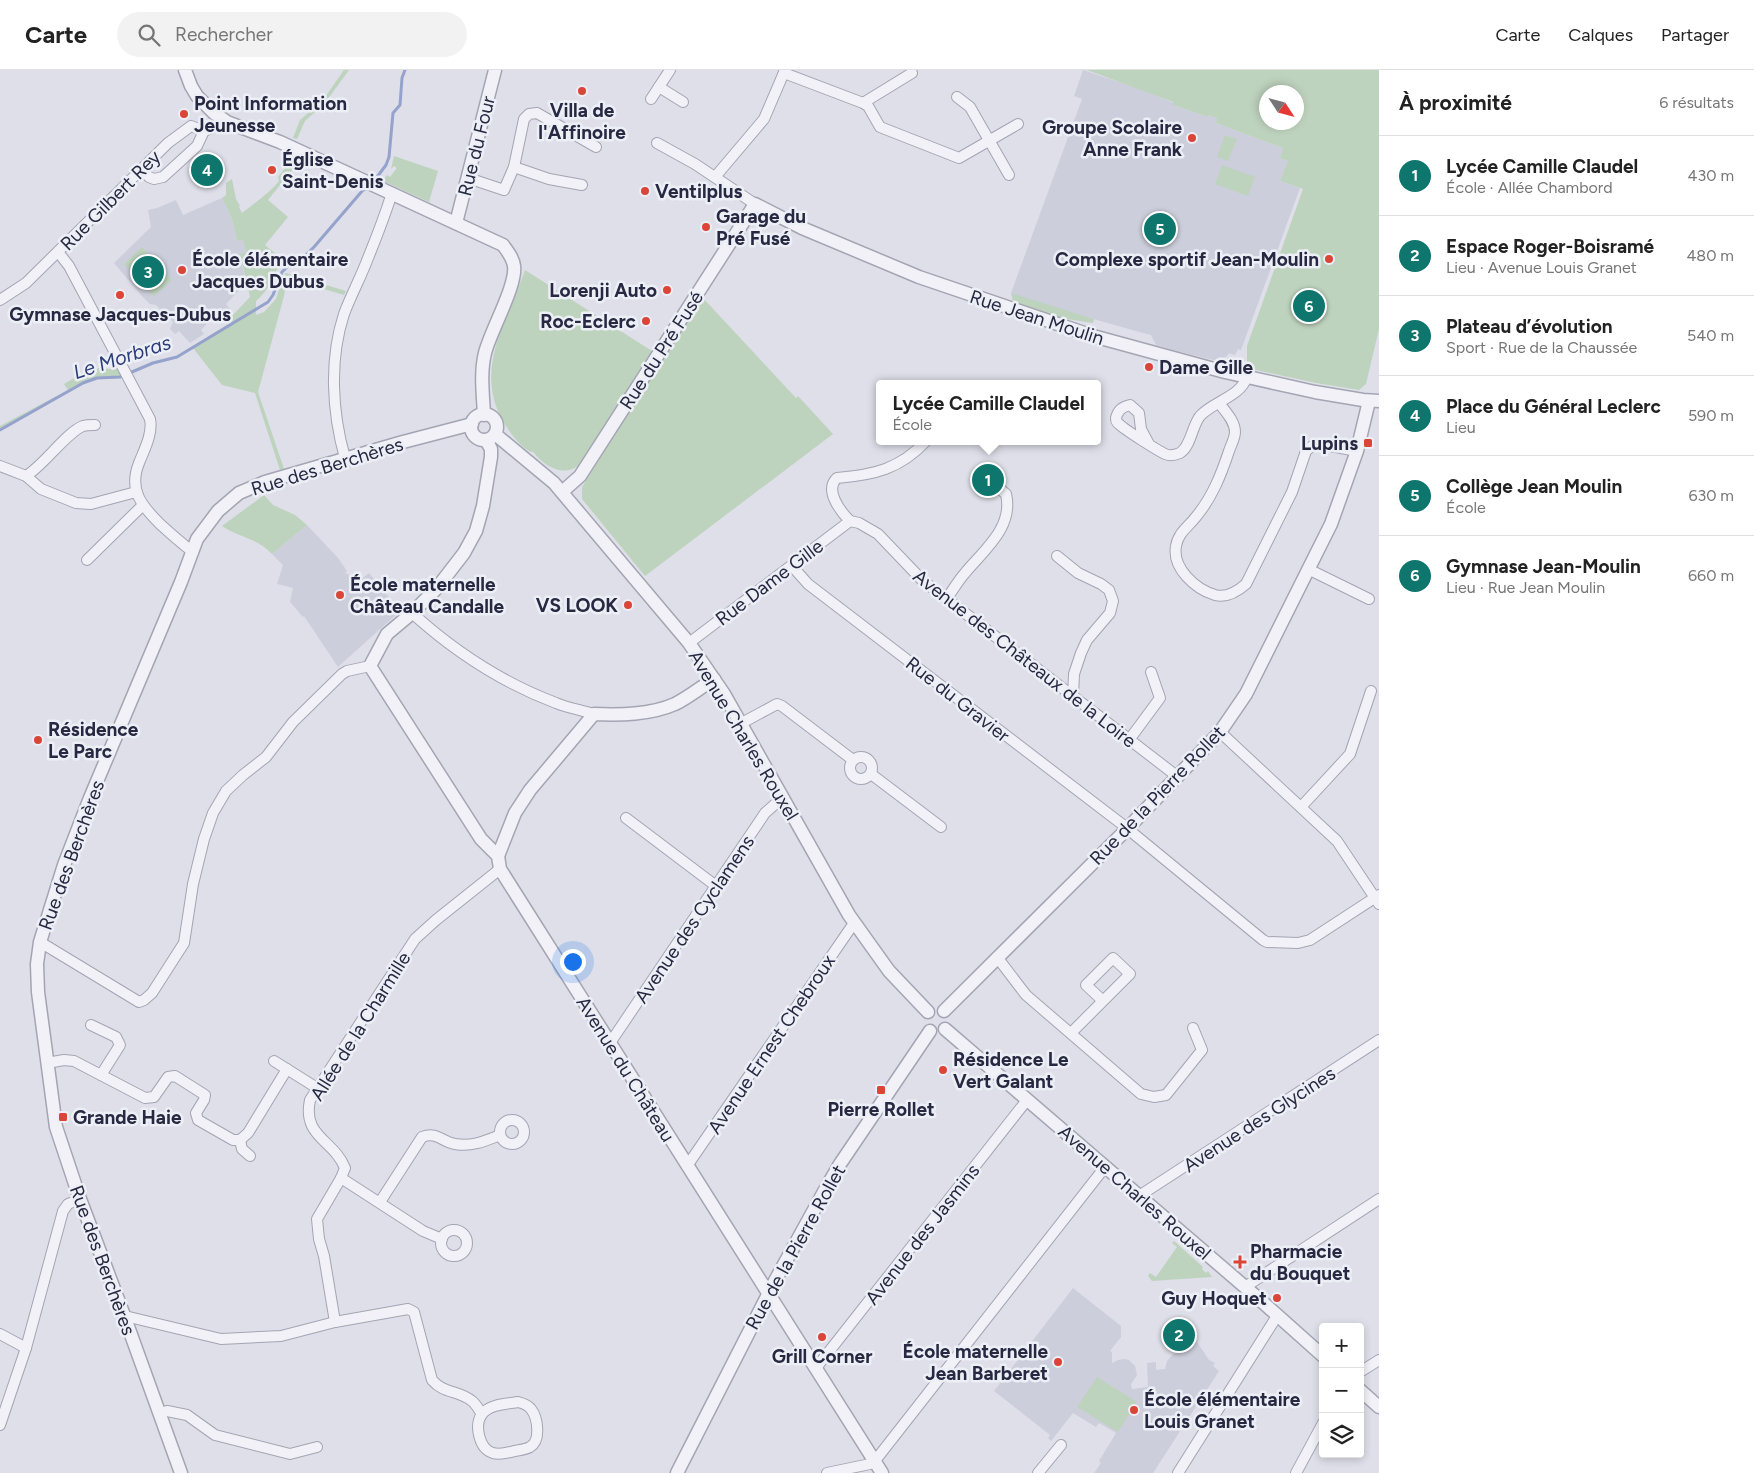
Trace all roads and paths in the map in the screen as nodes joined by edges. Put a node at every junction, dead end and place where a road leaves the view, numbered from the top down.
1 (185, 70) edge
2 (495, 70) edge
3 (670, 70) edge
4 (784, 71) edge
5 (912, 72) dead end
6 (659, 87) junction
7 (957, 97) dead end
8 (650, 99) dead end
9 (683, 102) dead end
10 (863, 103) junction
11 (227, 122) junction
12 (1018, 124) dead end
13 (204, 131) junction
14 (989, 141) junction
15 (656, 143) dead end
16 (596, 147) dead end
17 (514, 167) junction
18 (142, 170) junction
19 (1009, 175) dead end
20 (715, 177) junction
21 (468, 178) junction
22 (582, 185) dead end
23 (392, 193) junction
24 (755, 204) junction
25 (456, 223) junction
26 (58, 252) junction
27 (0, 300) edge
28 (1247, 377) junction
29 (1374, 401) edge
30 (1219, 403) junction
31 (484, 414) junction
32 (472, 424) junction
33 (95, 425) dead end
34 (491, 437) junction
35 (1149, 444) dead end
36 (922, 445) edge
37 (1357, 450) junction
38 (345, 458) junction
39 (0, 466) edge
40 (26, 476) junction
41 (986, 478) dead end
42 (136, 492) junction
43 (562, 492) junction
44 (143, 505) junction
45 (850, 521) junction
46 (193, 552) junction
47 (1057, 556) dead end
48 (87, 560) dead end
49 (792, 566) junction
50 (1308, 569) junction
51 (947, 598) junction
52 (1369, 599) dead end
53 (412, 613) junction
54 (689, 643) junction
55 (370, 666) junction
56 (1150, 672) dead end
57 (714, 679) junction
58 (1371, 691) dead end
59 (1073, 696) junction
60 (594, 714) junction
61 (740, 724) junction
62 (1220, 732) junction
63 (1129, 740) junction
64 (853, 760) junction
65 (870, 774) junction
66 (1178, 777) junction
67 (782, 798) junction
68 (1301, 807) junction
69 (626, 818) dead end
70 (941, 827) dead end
71 (1127, 829) junction
72 (499, 862) junction
73 (716, 886) junction
74 (1378, 899) edge
75 (854, 923) junction
76 (44, 944) junction
77 (997, 957) junction
78 (1103, 1001) dead end
79 (928, 1012) junction
80 (944, 1012) junction
81 (91, 1025) dead end
82 (1193, 1028) dead end
83 (945, 1029) junction
84 (930, 1031) junction
85 (1071, 1034) junction
86 (1379, 1040) edge
87 (610, 1043) junction
88 (274, 1061) dead end
89 (47, 1063) junction
90 (287, 1069) junction
91 (101, 1075) junction
92 (317, 1088) junction
93 (1027, 1100) junction
94 (500, 1136) dead end
95 (240, 1140) junction
96 (250, 1156) dead end
97 (687, 1166) junction
98 (1106, 1167) junction
99 (342, 1178) junction
100 (1140, 1196) junction
101 (80, 1199) junction
102 (1379, 1200) edge
103 (380, 1202) junction
104 (442, 1239) dead end
105 (1245, 1287) junction
106 (769, 1294) junction
107 (1277, 1316) junction
108 (126, 1318) junction
109 (335, 1322) junction
110 (0, 1334) edge
111 (26, 1348) junction
112 (1319, 1353) edge
113 (1379, 1360) edge
114 (816, 1368) junction
115 (1364, 1369) edge
116 (1364, 1394) edge
117 (1379, 1407) edge
118 (160, 1413) junction
119 (482, 1414) junction
120 (0, 1425) edge
121 (1319, 1430) edge
122 (1061, 1445) dead end
123 (317, 1447) dead end
124 (874, 1462) junction
125 (181, 1473) edge
126 (677, 1473) edge
127 (827, 1473) edge
128 (882, 1473) edge
129 (1038, 1473) edge
130 (1178, 1473) edge
131 (1296, 1473) edge

1 - 11 street
2 - 21 street, Rue du Four
3 - 6 street
4 - 10 street
4 - 20 street
5 - 10 street
6 - 8 street
6 - 9 street
7 - 14 street
10 - 14 street
11 - 13 street, Rue Gilbert Rey
11 - 23 street
12 - 14 street
13 - 18 street, Rue Gilbert Rey
13 - 18 street
14 - 19 street
15 - 20 street, Rue Jean Moulin
16 - 17 street
17 - 21 street
17 - 22 street
18 - 26 street, Rue Gilbert Rey
20 - 24 street, Rue Jean Moulin
21 - 25 street, Rue du Four
23 - 25 street
23 - 38 street
24 - 28 street, Rue Jean Moulin
24 - 43 street, Rue du Pré Fusé
25 - 31 street
26 - 27 street, Rue Gilbert Rey
26 - 42 street
28 - 29 street, Rue Jean Moulin
28 - 30 street
29 - 37 street, Rue de la Pierre Rollet
30 - 35 street
30 - 37 street
31 - 32 street
31 - 34 street
32 - 34 street
32 - 38 street, Rue des Berchères
33 - 40 street
34 - 43 street, Avenue Charles Rouxel
34 - 53 street
36 - 45 street
37 - 50 street, Rue de la Pierre Rollet
38 - 46 street, Rue des Berchères
39 - 40 street
40 - 42 street
41 - 51 street
42 - 44 street
43 - 54 street, Avenue Charles Rouxel
44 - 46 street
44 - 48 street
45 - 49 street, Rue Dame Gille
45 - 51 street, Avenue des Châteaux de la Loire
46 - 76 street, Rue des Berchères
47 - 59 street
49 - 54 street, Rue Dame Gille
49 - 71 street, Rue du Gravier
50 - 52 street
50 - 62 street, Rue de la Pierre Rollet
51 - 59 street, Avenue des Châteaux de la Loire
53 - 55 street
53 - 60 street
54 - 57 street, Avenue Charles Rouxel
55 - 72 street, Avenue du Château
55 - 76 street
56 - 63 street
57 - 60 street
57 - 61 street, Avenue Charles Rouxel
58 - 68 street
59 - 63 street, Avenue des Châteaux de la Loire
60 - 72 street, Allée de la Charmille
61 - 64 street
61 - 67 street, Avenue Charles Rouxel
62 - 66 street, Rue de la Pierre Rollet
62 - 68 street
63 - 66 street, Avenue des Châteaux de la Loire
64 - 65 street
64 - 65 street
65 - 70 street
66 - 71 street, Rue de la Pierre Rollet
67 - 73 street, Avenue des Cyclamens
67 - 75 street, Avenue Charles Rouxel
68 - 74 street
69 - 73 street
71 - 74 street, Rue du Gravier
71 - 77 street, Rue de la Pierre Rollet
72 - 87 street, Avenue du Château
72 - 92 street, Allée de la Charmille
73 - 87 street, Avenue des Cyclamens
75 - 79 street, Avenue Charles Rouxel
75 - 97 street, Avenue Ernest Chebroux
76 - 89 street, Rue des Berchères
77 - 80 street, Rue de la Pierre Rollet
77 - 85 street
78 - 85 street
79 - 80 street
79 - 84 street
80 - 83 street
81 - 91 street
82 - 85 street
83 - 84 street
83 - 93 street, Avenue Charles Rouxel
84 - 106 street, Rue de la Pierre Rollet
86 - 100 street, Avenue des Glycines
87 - 97 street, Avenue du Château
88 - 90 street
89 - 91 street
89 - 101 street, Rue des Berchères
90 - 92 street
90 - 95 street
91 - 95 street
92 - 99 street, Allée de la Charmille
93 - 98 street, Avenue Charles Rouxel
93 - 114 street, Avenue des Jasmins
94 - 103 street
95 - 96 street
97 - 106 street, Avenue du Château
98 - 100 street, Avenue Charles Rouxel
98 - 124 street
99 - 103 street
99 - 109 street
100 - 105 street, Avenue Charles Rouxel
101 - 108 street, Rue des Berchères
101 - 111 street
102 - 105 street
103 - 104 street
105 - 107 street, Avenue Charles Rouxel
106 - 114 street, Avenue du Château
106 - 126 street, Rue de la Pierre Rollet
107 - 112 street, Avenue Charles Rouxel
107 - 130 street
108 - 109 street
108 - 118 street, Rue des Berchères
109 - 119 street
110 - 111 street
111 - 120 street
113 - 115 street
114 - 124 street, Avenue du Château
116 - 117 street
118 - 123 street
118 - 125 street, Rue des Berchères
119 - 119 street
121 - 131 street
122 - 129 street
124 - 127 street
124 - 128 street, Avenue du Château

